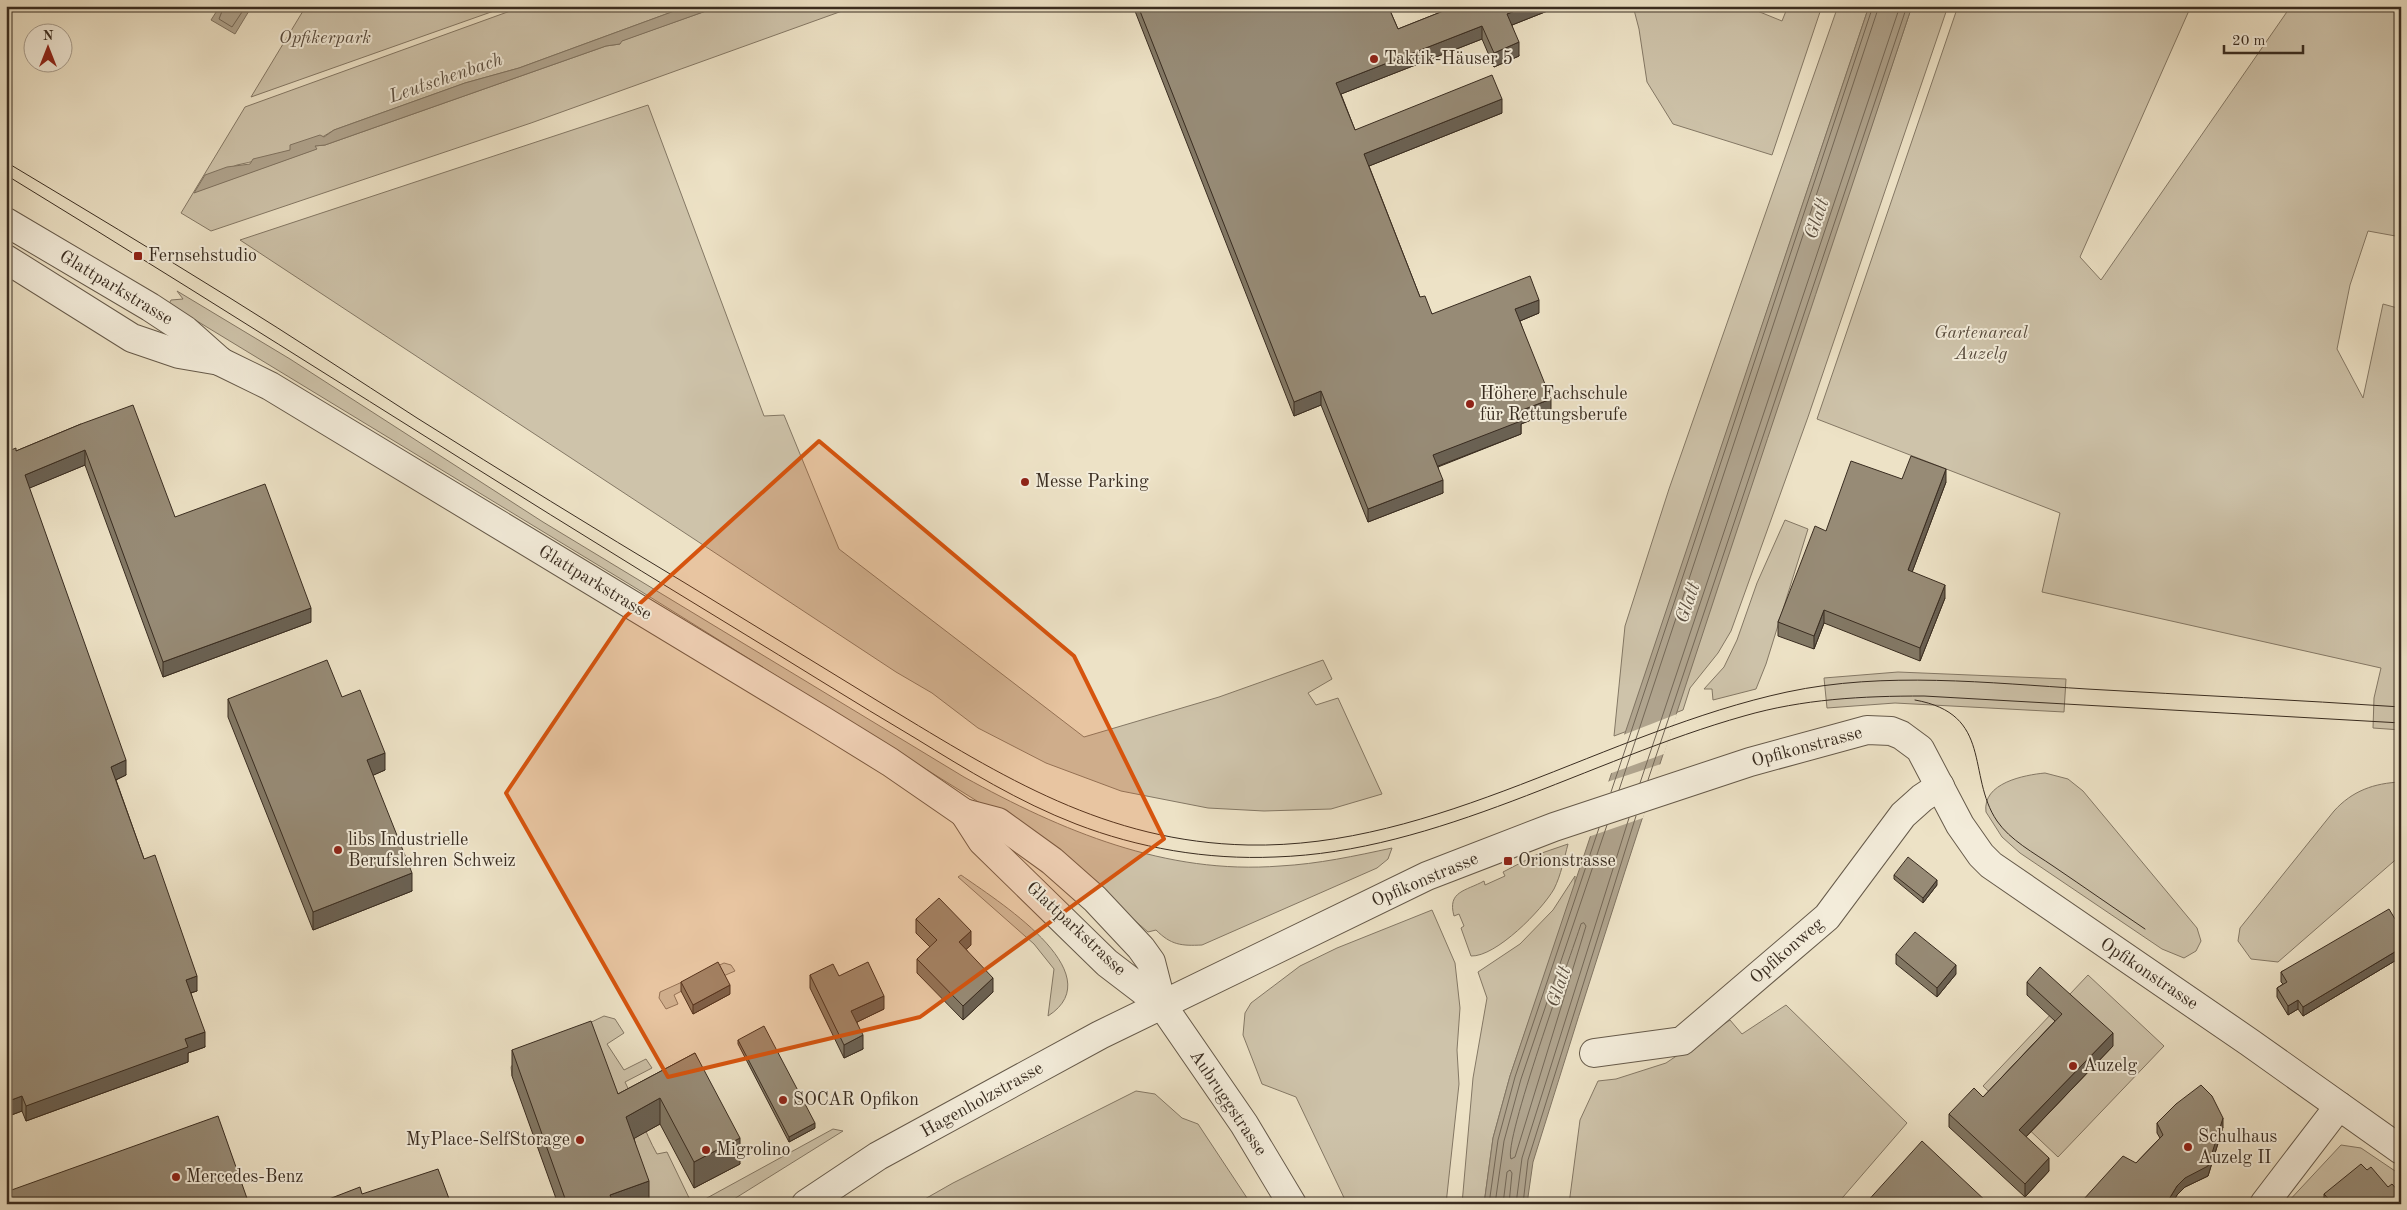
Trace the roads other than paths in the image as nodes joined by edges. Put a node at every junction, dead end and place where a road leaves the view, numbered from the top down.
1 (6, 222) edge
2 (6, 258) edge
3 (221, 362) junction
4 (1940, 786) junction
5 (964, 813) junction
6 (1162, 1004) junction
7 (1594, 1053) dead end
8 (2339, 1106) junction
9 (2401, 1150) edge
10 (806, 1204) edge
11 (1292, 1204) edge
12 (2264, 1204) edge

1 - 3 street, Glattparkstrasse
2 - 3 street, Glattparkstrasse
3 - 5 street, Glattparkstrasse
4 - 6 street, Opfikonstrasse
4 - 7 street, Opfikonweg
4 - 8 street, Opfikonstrasse
5 - 6 street, Glattparkstrasse
5 - 6 street, Glattparkstrasse
6 - 10 street, Hagenholzstrasse
6 - 11 street, Aubruggstrasse
8 - 9 street, Opfikonstrasse
8 - 12 street

